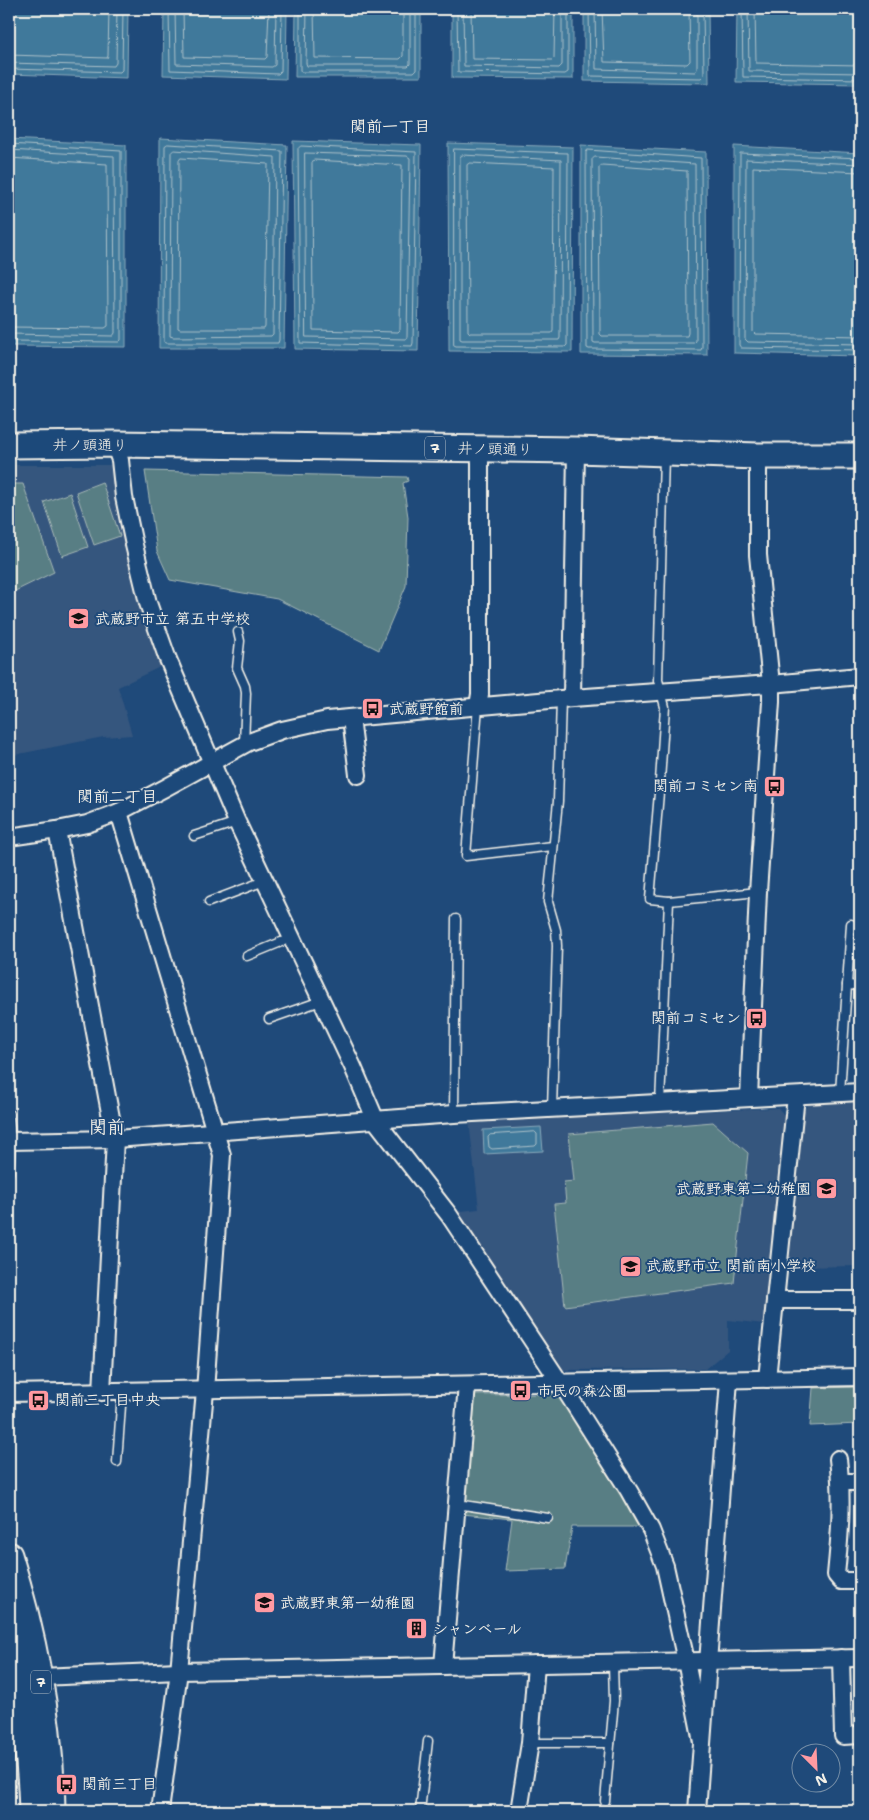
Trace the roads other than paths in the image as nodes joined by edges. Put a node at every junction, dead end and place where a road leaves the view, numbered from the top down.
1 (114, 444) junction
2 (9, 445) edge
3 (480, 449) junction
4 (576, 450) junction
5 (664, 454) junction
6 (758, 456) junction
7 (860, 456) edge
8 (238, 632) dead end
9 (860, 676) edge
10 (771, 684) junction
11 (662, 692) junction
12 (567, 699) junction
13 (478, 706) junction
14 (351, 718) junction
15 (244, 745) junction
16 (211, 762) junction
17 (358, 776) dead end
18 (119, 812) junction
19 (237, 822) junction
20 (57, 830) junction
21 (194, 836) dead end
22 (9, 837) edge
23 (553, 846) junction
24 (264, 881) junction
25 (758, 892) junction
26 (669, 901) junction
27 (209, 902) dead end
28 (456, 919) dead end
29 (851, 924) dead end
30 (291, 938) junction
31 (247, 956) dead end
32 (847, 985) junction
33 (860, 986) edge
34 (321, 1001) junction
35 (269, 1019) dead end
36 (860, 1092) edge
37 (840, 1093) junction
38 (796, 1096) junction
39 (749, 1098) junction
40 (660, 1103) junction
41 (552, 1109) junction
42 (9, 1114) edge
43 (454, 1114) junction
44 (376, 1121) junction
45 (216, 1132) junction
46 (115, 1139) junction
47 (10, 1141) edge
48 (9, 1173) edge
49 (775, 1300) junction
50 (860, 1300) edge
51 (860, 1377) edge
52 (767, 1379) junction
53 (729, 1380) junction
54 (560, 1383) junction
55 (466, 1385) junction
56 (205, 1390) junction
57 (102, 1392) junction
58 (122, 1392) junction
59 (9, 1393) edge
60 (838, 1459) dead end
61 (117, 1462) dead end
62 (841, 1482) junction
63 (860, 1482) edge
64 (457, 1504) junction
65 (548, 1518) dead end
66 (9, 1555) edge
67 (860, 1581) edge
68 (9, 1629) edge
69 (841, 1658) junction
70 (860, 1658) edge
71 (709, 1660) junction
72 (686, 1661) junction
73 (613, 1662) junction
74 (536, 1664) junction
75 (443, 1666) junction
76 (179, 1671) junction
77 (22, 1674) edge
78 (860, 1735) edge
79 (428, 1741) dead end
80 (702, 1742) junction
81 (530, 1743) junction
82 (610, 1743) junction
83 (605, 1801) dead end
84 (32, 1811) edge
85 (52, 1811) edge
86 (160, 1811) edge
87 (420, 1811) edge
88 (519, 1811) edge
89 (697, 1811) edge

1 - 2 main road, 井ノ頭通り / 7
1 - 3 main road, 井ノ頭通り / 7
1 - 16 street
3 - 4 main road, 井ノ頭通り / 7
3 - 13 street
4 - 5 main road, 井ノ頭通り / 7
4 - 12 street
5 - 6 main road, 井ノ頭通り / 7
5 - 11 lane
6 - 7 main road, 井ノ頭通り / 7
6 - 10 street
8 - 15 lane
9 - 10 street
10 - 11 street
10 - 25 street
11 - 12 street
11 - 26 lane
12 - 13 street
12 - 23 lane
13 - 14 street
13 - 23 lane
14 - 15 street
14 - 17 street
15 - 16 street
16 - 18 street
16 - 19 street
18 - 20 street
18 - 45 street
19 - 21 lane
19 - 24 street
20 - 22 street
20 - 46 street
23 - 41 lane
24 - 27 lane
24 - 30 street
25 - 26 lane
25 - 39 street
26 - 40 lane
28 - 43 lane
29 - 32 lane
30 - 31 lane
30 - 34 street
32 - 33 lane
32 - 37 lane
34 - 35 lane
34 - 44 street
36 - 37 street
37 - 38 street
38 - 39 street
38 - 49 street
39 - 40 street
40 - 41 street
41 - 43 street
42 - 47 lane
43 - 44 street
44 - 45 street
44 - 54 street
45 - 46 street
45 - 56 street
46 - 47 street
46 - 57 street
47 - 48 lane
49 - 50 street
49 - 52 street
51 - 52 street
52 - 53 street
53 - 54 street
53 - 71 street
54 - 55 street
54 - 72 street
55 - 56 street
55 - 64 street
56 - 58 street
56 - 76 street
57 - 58 street
57 - 59 street
58 - 61 lane
60 - 62 street
62 - 63 street
62 - 67 street
64 - 65 lane
64 - 75 street
66 - 77 main road, 7
68 - 77 main road, 7
69 - 70 street
69 - 71 street
69 - 78 street
71 - 72 street
71 - 80 street
72 - 73 street
72 - 80 street
73 - 74 street
73 - 82 lane
74 - 75 street
74 - 81 street
75 - 76 street
76 - 77 street
76 - 86 street
77 - 84 main road, 7
77 - 85 main road, 7
79 - 87 lane
80 - 89 street
81 - 82 lane
81 - 88 street
82 - 83 lane

